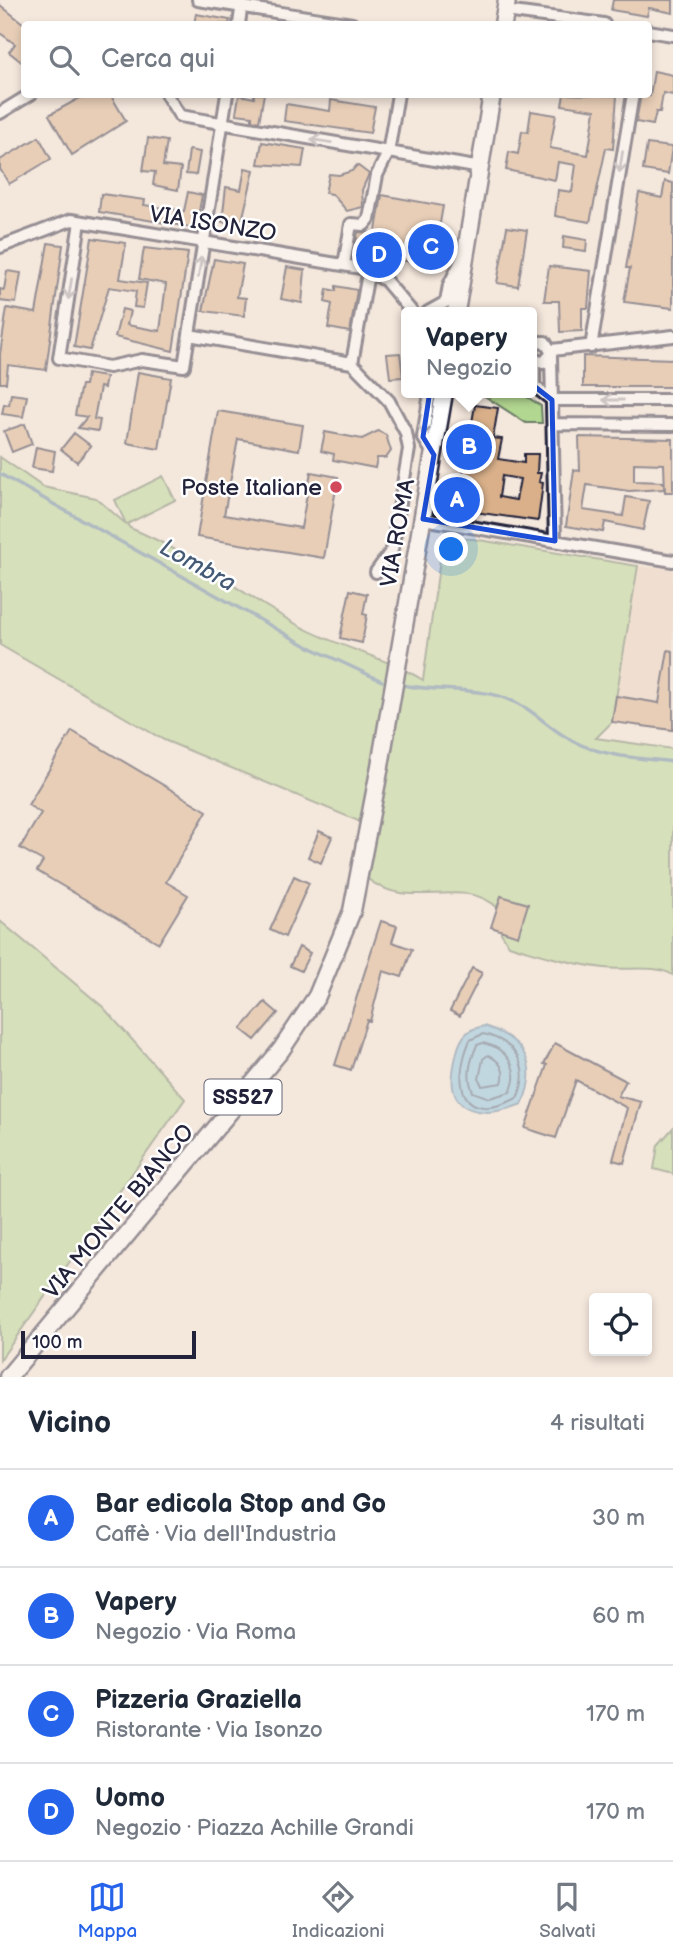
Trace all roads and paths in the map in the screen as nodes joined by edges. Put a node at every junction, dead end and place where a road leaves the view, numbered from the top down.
1 (198, 0) edge
2 (242, 4) edge
3 (505, 12) edge
4 (336, 21) edge
5 (579, 21) edge
6 (652, 32) edge
7 (673, 35) edge
8 (24, 98) edge
9 (169, 98) edge
10 (226, 98) edge
11 (397, 98) edge
12 (491, 98) edge
13 (632, 98) edge
14 (0, 113) edge
15 (222, 125) junction
16 (388, 153) junction
17 (481, 168) junction
18 (80, 222) junction
19 (204, 243) junction
20 (0, 247) edge
21 (466, 249) junction
22 (344, 265) junction
23 (373, 271) junction
24 (408, 307) edge
25 (437, 307) edge
26 (457, 307) edge
27 (189, 335) junction
28 (673, 336) edge
29 (537, 344) edge
30 (590, 347) junction
31 (552, 353) junction
32 (537, 361) edge
33 (352, 363) junction
34 (537, 389) edge
35 (429, 398) edge
36 (443, 398) edge
37 (552, 400) junction
38 (673, 400) edge
39 (553, 424) junction
40 (673, 425) edge
41 (433, 455) junction
42 (423, 519) junction
43 (555, 541) junction
44 (671, 558) edge
45 (376, 572) dead end
46 (395, 682) joint
47 (8, 1377) edge

1 - 2 street
2 - 4 street
3 - 5 street
6 - 7 street
8 - 14 street
9 - 15 street
10 - 15 street
11 - 16 street
12 - 17 main road
13 -> 30 street
16 -> 15 street
15 - 19 street
16 - 17 street
16 - 22 street
17 - 21 main road
18 - 19 street, VIA ISONZO
18 - 20 street, VIA ISONZO
18 -> 27 street
19 - 22 street, VIA ISONZO
27 -> 19 street
21 - 25 street
21 - 26 main road
22 - 23 street, VIA ISONZO
23 - 24 street
23 - 33 street
27 - 33 street
28 - 30 street
29 - 31 street
30 - 31 street
31 - 32 street
31 - 37 street
33 - 45 street
34 - 37 street
35 -> 41 street
36 - 41 main road, VIA ROMA / SS527
38 -> 37 street
37 - 39 street
39 - 40 street
39 - 43 street
41 - 42 main road, VIA ROMA / SS527
42 - 43 street
42 - 46 main road, VIA ROMA / SS527
43 - 44 street
46 - 47 main road, VIA MONTE BIANCO / SS527

